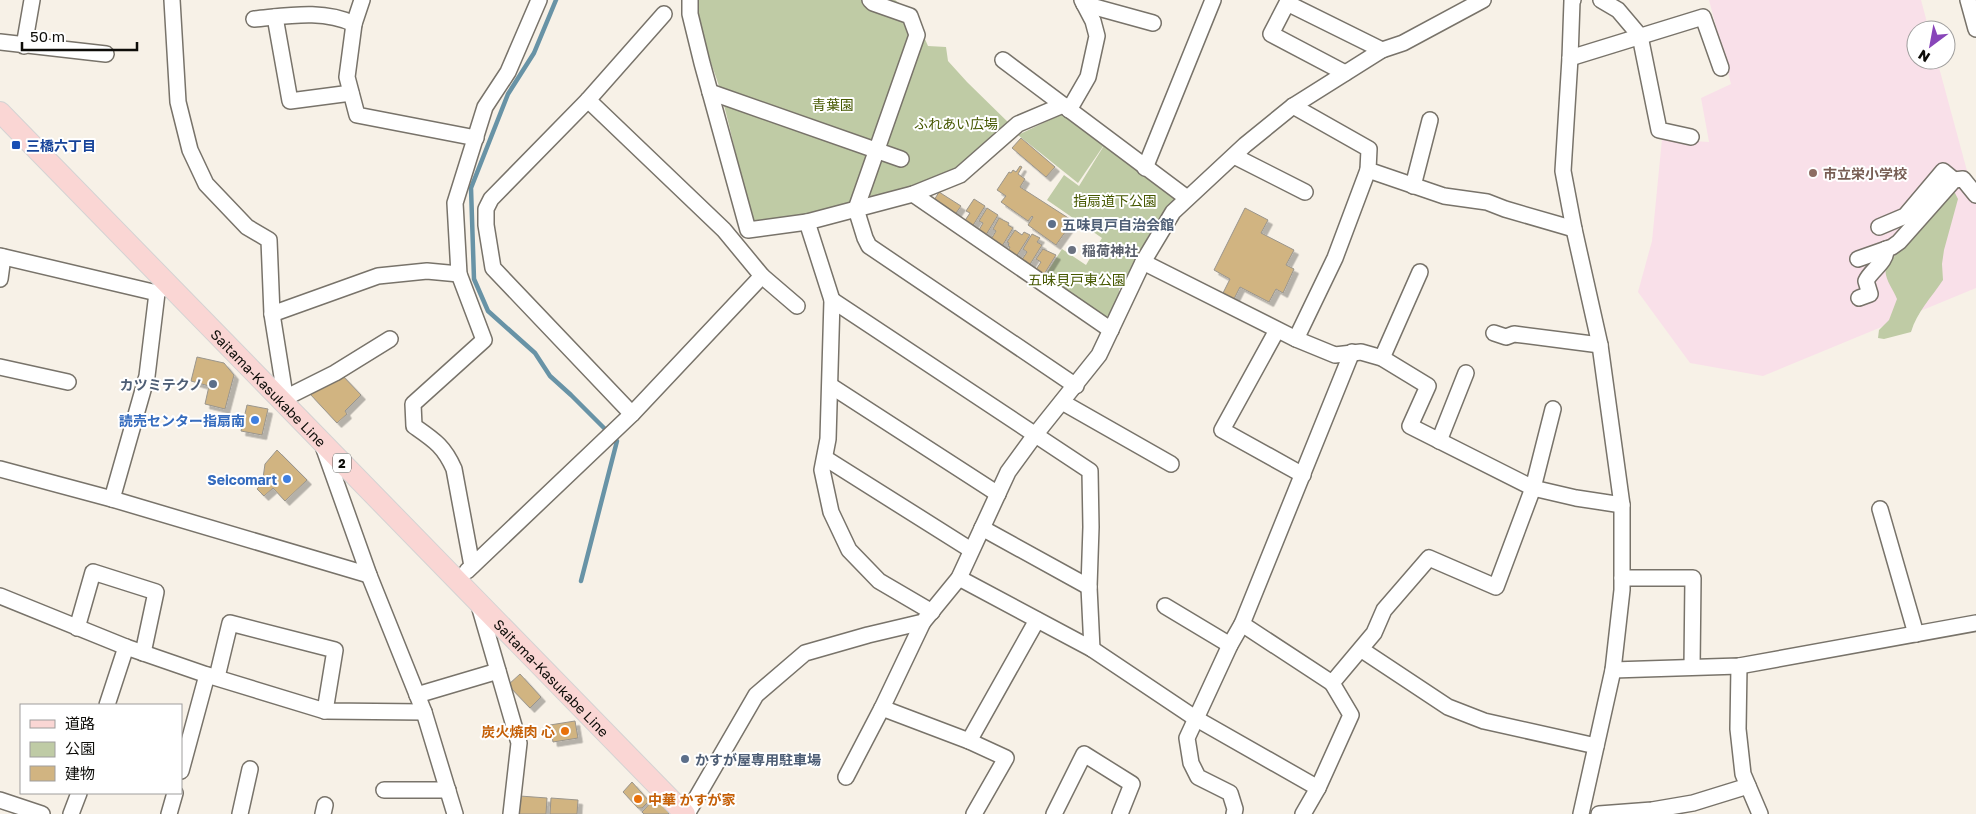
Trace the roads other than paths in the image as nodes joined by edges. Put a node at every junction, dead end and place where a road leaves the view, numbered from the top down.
1 (32, 0) edge
2 (172, 0) edge
3 (362, 0) edge
4 (539, 0) edge
5 (690, 0) edge
6 (870, 0) edge
7 (1213, 0) edge
8 (1483, 0) edge
9 (1572, 0) edge
10 (1601, 0) edge
11 (1971, 1) edge
12 (1083, 2) edge
13 (664, 14) dead end
14 (275, 17) junction
15 (254, 19) dead end
16 (1153, 23) dead end
17 (354, 24) junction
18 (1976, 29) edge
19 (1640, 36) junction
20 (0, 42) edge
21 (24, 46) junction
22 (1382, 50) junction
23 (106, 54) dead end
24 (1570, 58) junction
25 (1003, 60) dead end
26 (1721, 68) dead end
27 (1345, 73) junction
28 (710, 92) junction
29 (351, 93) junction
30 (588, 100) junction
31 (1293, 106) junction
32 (1066, 107) junction
33 (0, 112) edge
34 (1430, 120) dead end
35 (1691, 137) dead end
36 (476, 138) junction
37 (876, 150) junction
38 (1234, 156) junction
39 (901, 159) dead end
40 (1145, 168) junction
41 (1368, 170) junction
42 (1954, 180) junction
43 (1413, 186) junction
44 (1305, 192) dead end
45 (913, 194) junction
46 (1976, 195) edge
47 (1187, 198) junction
48 (856, 209) junction
49 (807, 222) junction
50 (1879, 227) dead end
51 (1574, 229) junction
52 (1886, 250) junction
53 (2, 257) edge
54 (1858, 260) dead end
55 (1143, 262) junction
56 (1420, 272) dead end
57 (459, 274) junction
58 (762, 276) junction
59 (0, 279) edge
60 (162, 288) junction
61 (1859, 298) dead end
62 (832, 300) junction
63 (797, 306) dead end
64 (272, 314) junction
65 (1111, 330) junction
66 (1277, 330) junction
67 (1494, 333) dead end
68 (390, 339) dead end
69 (1296, 339) junction
70 (1600, 345) junction
71 (1352, 352) junction
72 (1382, 358) junction
73 (0, 366) edge
74 (1466, 373) dead end
75 (68, 382) dead end
76 (831, 386) junction
77 (1076, 386) junction
78 (287, 402) junction
79 (1062, 402) junction
80 (1553, 409) dead end
81 (632, 414) junction
82 (1035, 435) junction
83 (1439, 441) junction
84 (322, 444) junction
85 (825, 458) junction
86 (1171, 464) dead end
87 (0, 468) edge
88 (1303, 475) junction
89 (1533, 488) junction
90 (998, 494) junction
91 (112, 499) junction
92 (1622, 505) junction
93 (1880, 509) dead end
94 (982, 528) junction
95 (971, 550) junction
96 (472, 566) junction
97 (369, 575) junction
98 (959, 578) junction
99 (1622, 578) junction
100 (457, 581) junction
101 (1088, 587) junction
102 (0, 596) edge
103 (478, 602) junction
104 (1165, 606) dead end
105 (928, 617) junction
106 (1037, 620) junction
107 (1976, 623) edge
108 (1242, 624) junction
109 (77, 628) junction
110 (1916, 634) junction
111 (1230, 645) junction
112 (126, 647) junction
113 (1092, 649) junction
114 (1362, 650) junction
115 (143, 653) junction
116 (1739, 666) junction
117 (1692, 667) junction
118 (1613, 670) junction
119 (498, 671) junction
120 (212, 676) junction
121 (1332, 683) junction
122 (417, 695) junction
123 (108, 704) edge
124 (882, 708) junction
125 (325, 710) junction
126 (424, 712) junction
127 (1195, 718) junction
128 (969, 741) junction
129 (1596, 746) junction
130 (182, 768) edge
131 (250, 769) dead end
132 (846, 777) dead end
133 (1748, 786) junction
134 (1318, 788) junction
135 (384, 790) dead end
136 (448, 790) junction
137 (78, 794) edge
138 (175, 794) edge
139 (0, 800) edge
140 (42, 814) edge
141 (71, 814) edge
142 (170, 814) edge
143 (240, 814) edge
144 (455, 814) edge
145 (511, 814) edge
146 (686, 814) edge
147 (974, 814) edge
148 (1054, 814) edge
149 (1120, 814) edge
150 (1234, 814) edge
151 (1303, 814) edge
152 (1581, 814) edge
153 (1599, 814) edge
154 (1760, 814) edge

1 - 21 street
2 - 64 street
3 - 17 street
4 - 36 street
5 - 28 street
6 - 37 street
7 - 40 street
8 - 22 street
9 - 24 street
10 - 19 street
11 - 18 street
12 - 16 street
12 - 32 street
13 - 30 street
14 - 15 street
14 - 17 street
14 - 29 street
17 - 29 street
19 - 24 street
19 - 26 street
19 - 35 street
20 - 21 street
21 - 23 street
22 - 27 street
22 - 27 street
24 - 51 street
25 - 32 street
27 - 31 street
28 - 37 street
28 - 49 street
29 - 36 street
30 - 58 street
30 - 81 street
31 - 38 street
31 - 41 street
32 - 40 street
32 - 45 street
33 - 60 main road, Saitama-Kasukabe Line / 2
34 - 43 street
36 - 57 street
37 - 39 street
37 - 48 street
38 - 44 street
38 - 47 street
40 - 47 street
41 - 43 street
41 - 69 street
42 - 46 street
42 - 50 street
42 - 52 street
43 - 51 street
45 - 48 street
45 - 65 street
47 - 55 street
48 - 49 street
48 - 77 street
49 - 62 street
51 - 70 street
52 - 54 street
52 - 61 street
53 - 59 street
53 - 60 street
55 - 65 street
55 - 66 street
56 - 72 street
57 - 64 street
57 - 96 street
58 - 63 street
58 - 81 street
60 - 78 main road, Saitama-Kasukabe Line / 2
60 - 91 street
62 - 76 street
62 - 82 street
64 - 78 street
65 - 77 street
66 - 69 street
66 - 88 street
67 - 70 street
68 - 78 street
69 - 71 street
70 - 92 street
71 - 72 street
71 - 88 street
72 - 83 street
73 - 75 street
74 - 83 street
76 - 85 street
76 - 90 street
77 - 79 street
78 - 84 main road, Saitama-Kasukabe Line / 2
79 - 82 street
79 - 86 street
80 - 89 street
81 - 96 street
82 - 90 street
82 - 101 street
83 - 89 street
84 - 97 street
84 - 100 main road, Saitama-Kasukabe Line / 2
85 - 95 street
85 - 105 street
87 - 91 street
88 - 108 street
89 - 92 street
89 - 114 street
90 - 94 street
91 - 97 street
92 - 99 street
93 - 110 street
94 - 95 street
94 - 101 street
95 - 98 street
96 - 100 street
97 - 122 street
98 - 105 street
98 - 106 street
99 - 117 street
99 - 118 street
100 - 103 main road, Saitama-Kasukabe Line / 2
101 - 113 street
102 - 109 street
103 - 119 street
103 - 146 main road, Saitama-Kasukabe Line / 2
104 - 111 street
105 - 124 street
105 - 146 street
106 - 113 street
106 - 128 street
107 - 110 street
108 - 111 street
108 - 121 street
109 - 112 street
109 - 115 street
110 - 116 street
111 - 127 street
112 - 115 street
112 - 123 street
113 - 127 street
114 - 121 street
114 - 129 street
115 - 120 street
116 - 117 street
116 - 133 street
117 - 118 street
118 - 129 street
119 - 122 street
119 - 145 street
120 - 125 street
120 - 125 street
120 - 130 street
121 - 134 street
122 - 126 street
124 - 128 street
124 - 132 street
125 - 126 street
126 - 136 street
127 - 134 street
127 - 150 street
128 - 147 street
129 - 152 street
131 - 143 street
133 - 153 street
133 - 154 street
134 - 151 street
135 - 136 street
136 - 144 street
137 - 141 street
138 - 142 street
139 - 140 street
148 - 149 street

